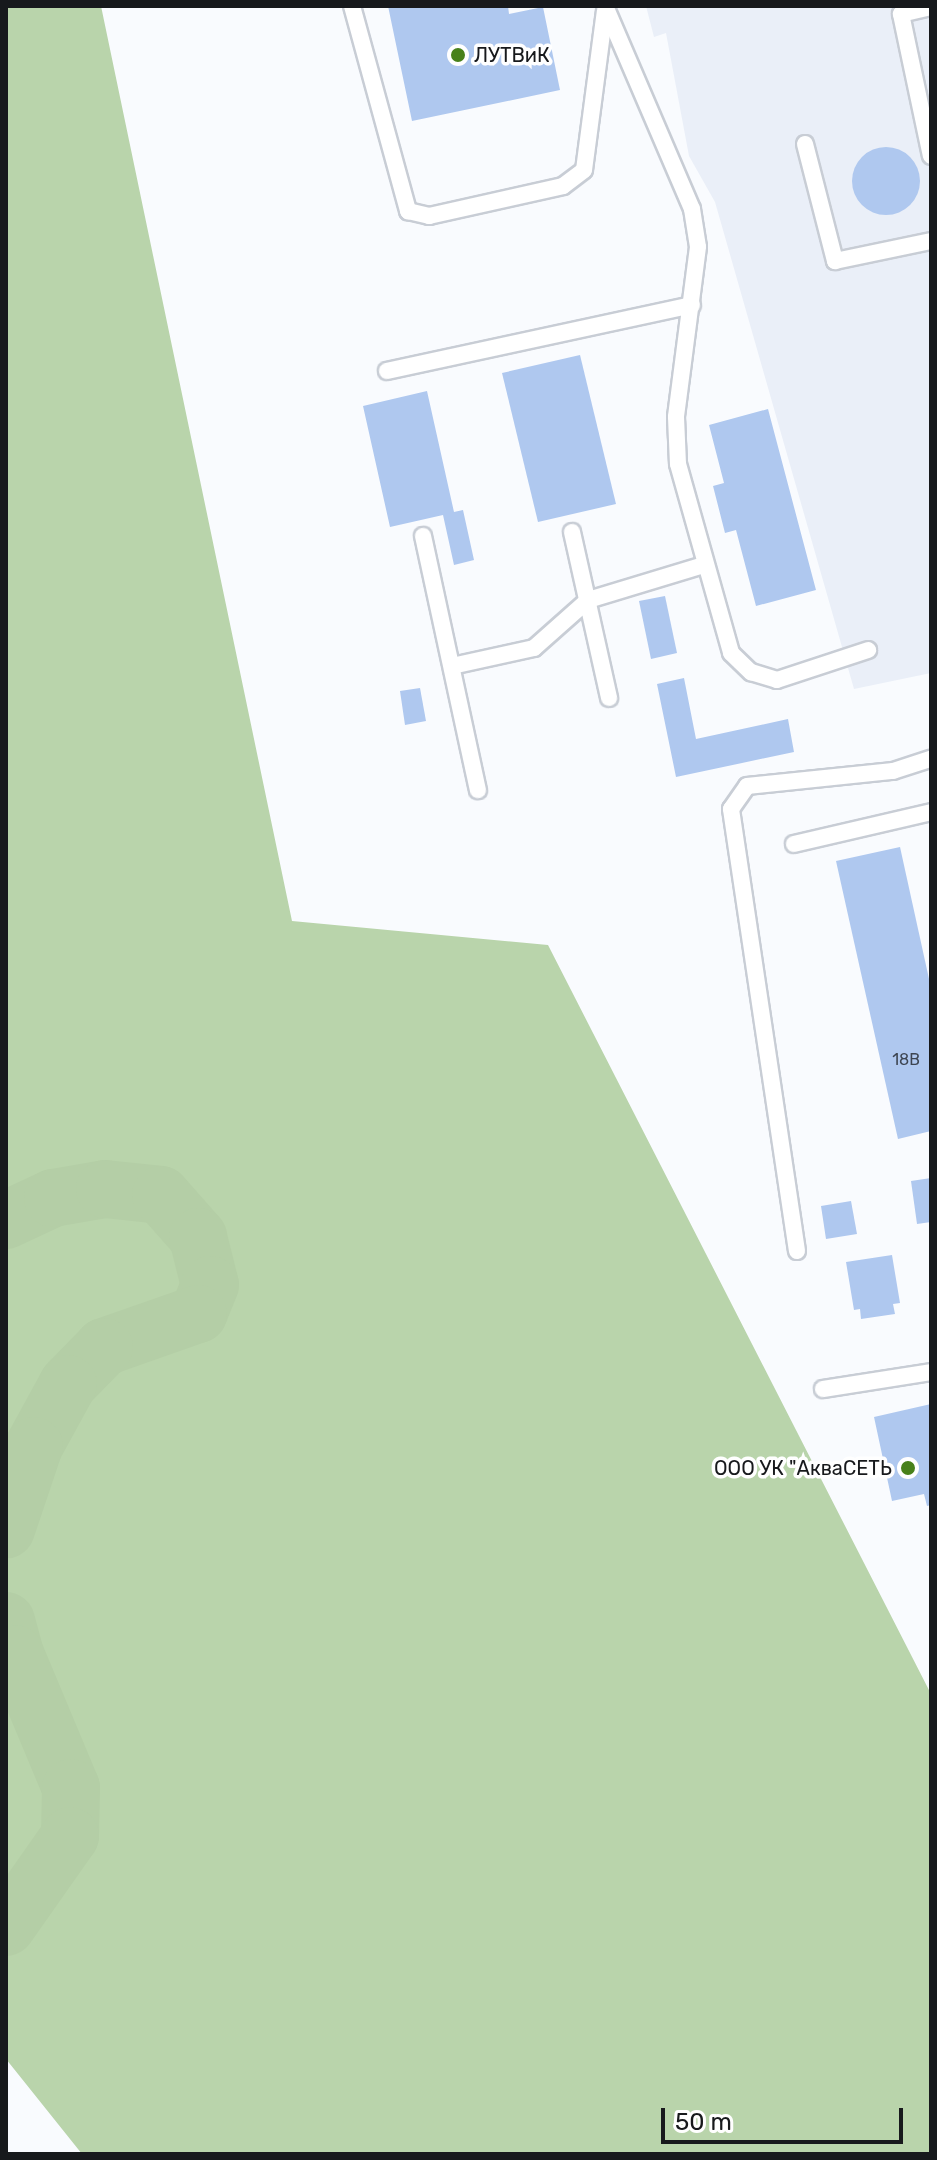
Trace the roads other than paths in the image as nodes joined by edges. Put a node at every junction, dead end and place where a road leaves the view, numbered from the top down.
1 (352, 6) edge
2 (605, 7) edge
3 (931, 7) edge
4 (805, 144) dead end
5 (931, 156) edge
6 (931, 241) edge
7 (692, 305) junction
8 (387, 371) dead end
9 (572, 532) dead end
10 (423, 536) dead end
11 (704, 565) junction
12 (588, 600) junction
13 (868, 650) dead end
14 (452, 666) junction
15 (609, 698) dead end
16 (931, 759) edge
17 (478, 790) dead end
18 (931, 812) edge
19 (794, 844) dead end
20 (797, 1251) dead end
21 (931, 1372) edge
22 (823, 1389) dead end

1 - 2 lane
2 - 7 lane
3 - 5 lane
4 - 6 lane
7 - 8 lane
7 - 11 lane
9 - 12 lane
10 - 14 lane
11 - 12 lane
11 - 13 lane
12 - 14 lane
12 - 15 lane
14 - 17 lane
16 - 20 lane
18 - 19 lane
21 - 22 lane

